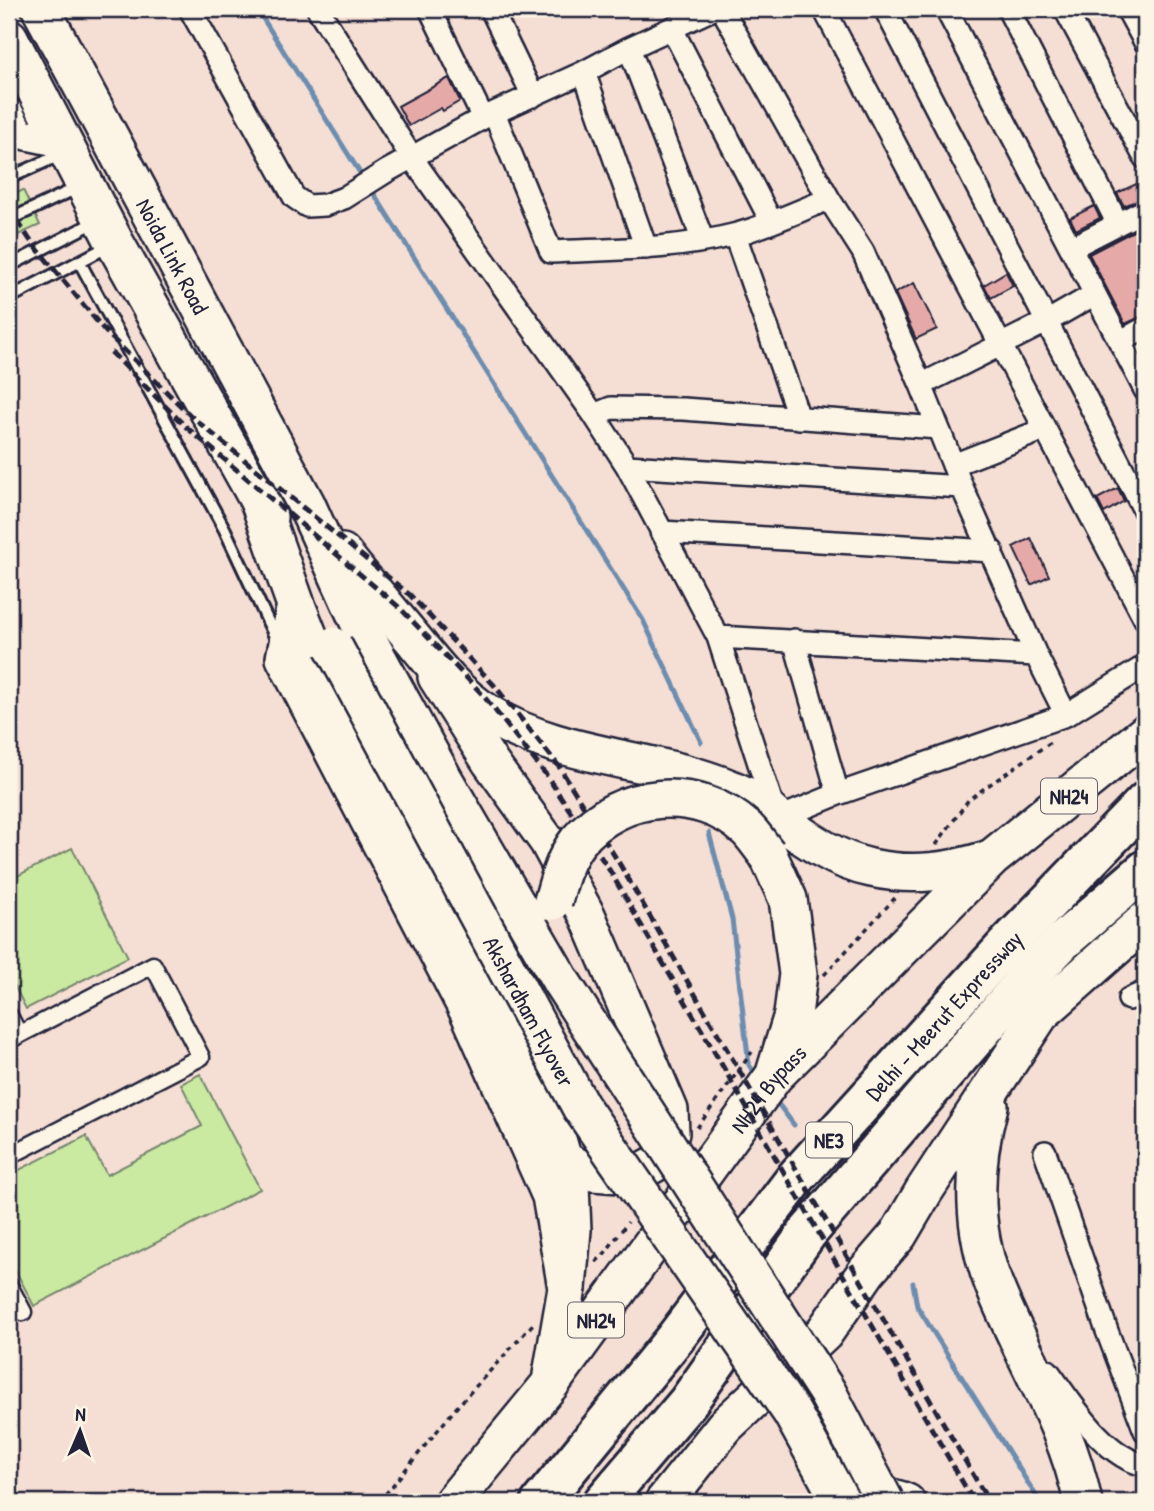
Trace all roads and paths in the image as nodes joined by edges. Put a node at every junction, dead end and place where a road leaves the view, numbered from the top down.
1 (41, 9) edge
2 (190, 9) edge
3 (318, 9) edge
4 (430, 9) edge
5 (491, 9) edge
6 (713, 9) edge
7 (722, 9) edge
8 (824, 9) edge
9 (885, 9) edge
10 (946, 9) edge
11 (1008, 9) edge
12 (1065, 9) edge
13 (1127, 9) edge
14 (672, 29) junction
15 (9, 38) edge
16 (1145, 43) edge
17 (629, 48) junction
18 (584, 72) junction
19 (533, 96) junction
20 (9, 113) edge
21 (488, 116) junction
22 (65, 147) junction
23 (412, 158) junction
24 (1145, 158) edge
25 (9, 178) edge
26 (84, 185) junction
27 (829, 199) junction
28 (1145, 210) edge
29 (9, 220) edge
30 (771, 221) junction
31 (1118, 223) junction
32 (108, 231) junction
33 (735, 235) junction
34 (703, 241) junction
35 (646, 248) junction
36 (1071, 248) junction
37 (79, 261) junction
38 (9, 266) edge
39 (1095, 294) junction
40 (9, 298) edge
41 (1048, 321) junction
42 (1145, 328) edge
43 (1121, 341) junction
44 (1000, 345) junction
45 (921, 385) junction
46 (1145, 390) edge
47 (594, 415) junction
48 (799, 418) junction
49 (938, 428) junction
50 (1045, 429) junction
51 (953, 465) junction
52 (627, 466) junction
53 (962, 487) junction
54 (257, 495) junction
55 (306, 504) junction
56 (1145, 512) edge
57 (661, 531) junction
58 (992, 551) junction
59 (296, 605) junction
60 (1145, 619) edge
61 (410, 635) junction
62 (718, 637) junction
63 (794, 640) junction
64 (349, 641) junction
65 (1036, 655) junction
66 (285, 658) junction
67 (1145, 666) edge
68 (1066, 715) junction
69 (1145, 734) edge
70 (838, 794) junction
71 (1145, 802) edge
72 (777, 819) junction
73 (992, 858) junction
74 (1145, 870) edge
75 (1145, 920) edge
76 (562, 983) junction
77 (9, 1016) edge
78 (14, 1037) edge
79 (1007, 1063) junction
80 (757, 1064) junction
81 (1045, 1152) dead end
82 (9, 1156) edge
83 (564, 1160) junction
84 (605, 1253) dead end
85 (9, 1286) edge
86 (566, 1288) junction
87 (23, 1312) dead end
88 (1009, 1318) junction
89 (537, 1319) dead end
90 (551, 1383) junction
91 (1145, 1431) edge
92 (1145, 1465) edge
93 (379, 1502) edge
94 (453, 1502) edge
95 (541, 1502) edge
96 (603, 1502) edge
97 (664, 1502) edge
98 (841, 1502) edge
99 (857, 1502) edge
100 (886, 1502) edge
101 (907, 1502) edge
102 (1083, 1502) edge

1 - 55 highway, Noida Link Road
2 - 23 street
3 - 23 street
4 - 21 street
5 - 19 street
6 - 14 street
7 - 27 street
8 - 44 street
9 - 41 street
10 - 36 street
11 - 31 street
12 - 24 street
13 - 16 street
14 - 17 street
14 - 30 street
15 - 22 highway, Noida Link Road
17 - 18 street
17 - 34 street
18 - 19 street
18 - 35 street
19 - 21 street
20 - 22 street
21 - 23 street
21 - 35 street
22 - 25 lane
22 - 26 highway, Noida Link Road
23 - 47 street
26 - 29 lane
26 - 32 highway, Noida Link Road
27 - 30 street
27 - 45 street
28 - 31 street
30 - 33 street
31 - 36 street
32 - 37 lane
32 - 38 lane
32 - 54 highway, Noida Link Road
33 - 34 street
33 - 48 street
34 - 35 street
36 - 39 street
37 - 40 lane
37 - 66 lane
39 - 41 street
39 - 43 street
41 - 44 street
41 - 56 street
42 - 43 street
43 - 46 street
44 - 45 street
44 - 50 street
45 - 49 street
47 - 48 street
47 - 52 street
48 - 49 street
49 - 51 street
50 - 51 street
50 - 60 street
51 - 53 street
52 - 53 street
52 - 57 street
53 - 58 street
54 - 59 highway
54 - 64 highway, Akshardham Flyover
55 - 61 highway
55 - 64 highway, Akshardham Flyover
57 - 58 street
57 - 62 street
58 - 65 street
59 - 66 highway
59 - 83 highway
61 - 72 highway
61 - 83 main road
62 - 63 street
62 - 72 street
63 - 65 street
63 - 70 street
64 - 76 highway, Akshardham Flyover
64 - 98 highway, Akshardham Flyover, bridge
65 - 68 street
66 - 86 highway
67 - 68 street
68 - 70 street
69 - 73 highway, NH24 Bypass / NH24
70 - 72 street
71 - 95 highway, Delhi - Meerut Expressway / NE3
72 - 73 highway
73 - 80 highway, NH24 Bypass / NH24
74 - 96 highway, Delhi - Meerut Expressway / NE3
75 - 79 highway
76 - 80 highway, bridge
76 - 100 highway, Akshardham Flyover, bridge
77 - 78 street
78 - 82 street
79 - 88 highway
79 - 97 highway
80 - 90 highway, NH24 Bypass / NH24
81 - 91 street
83 - 86 highway
84 - 86 path
85 - 87 street
86 - 90 highway
88 - 92 street
88 - 102 highway
89 - 93 path
90 - 94 highway, NH24 Bypass / NH24
99 - 101 main road

